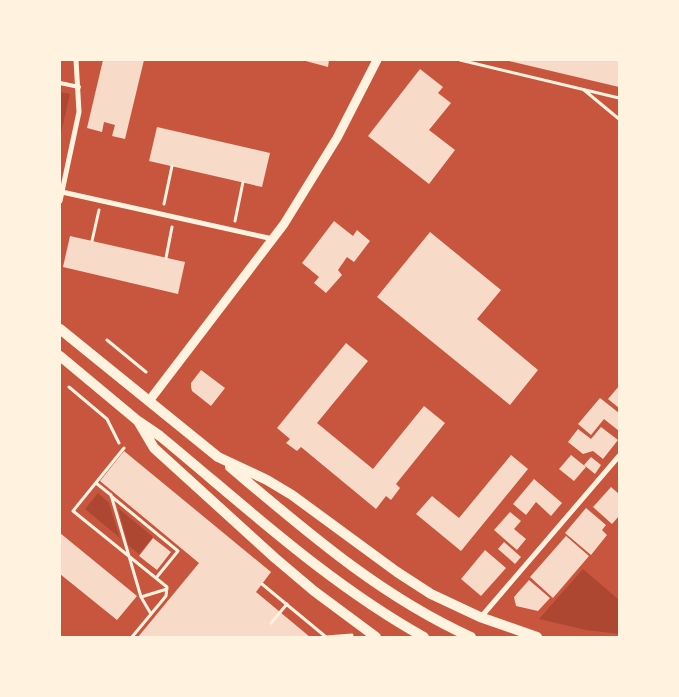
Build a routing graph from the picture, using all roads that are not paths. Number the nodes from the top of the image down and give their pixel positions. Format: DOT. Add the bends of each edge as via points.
graph roads {
  1 [pos="76,60"];
  2 [pos="377,60"];
  3 [pos="60,83"];
  4 [pos="79,87"];
  5 [pos="62,192"];
  6 [pos="60,201"];
  7 [pos="274,239"];
  8 [pos="60,329"];
  9 [pos="60,356"];
  10 [pos="149,401"];
  11 [pos="138,420"];
  12 [pos="619,456"];
  13 [pos="218,457"];
  14 [pos="480,618"];
  15 [pos="376,637"];
  16 [pos="424,637"];
  17 [pos="471,637"];
  18 [pos="537,637"];
  1 -- 4 [label="street"];
  2 -- 7 [label="street" via="323,162"];
  3 -- 4 [label="lane"];
  4 -- 5 [label="street" via="77,126"];
  5 -- 6 [label="street"];
  5 -- 7 [label="street"];
  7 -- 10 [label="street"];
  8 -- 10 [label="main road"];
  9 -- 11 [label="main road"];
  10 -- 13 [label="main road"];
  11 -- 15 [label="main road" via="154,448 307,586"];
  11 -- 16 [label="main road" via="344,586"];
  12 -- 14 [label="street"];
  13 -- 14 [label="main road" via="292,495 413,583"];
  13 -- 17 [label="main road" via="362,575 418,610"];
  14 -- 18 [label="main road"];
}
